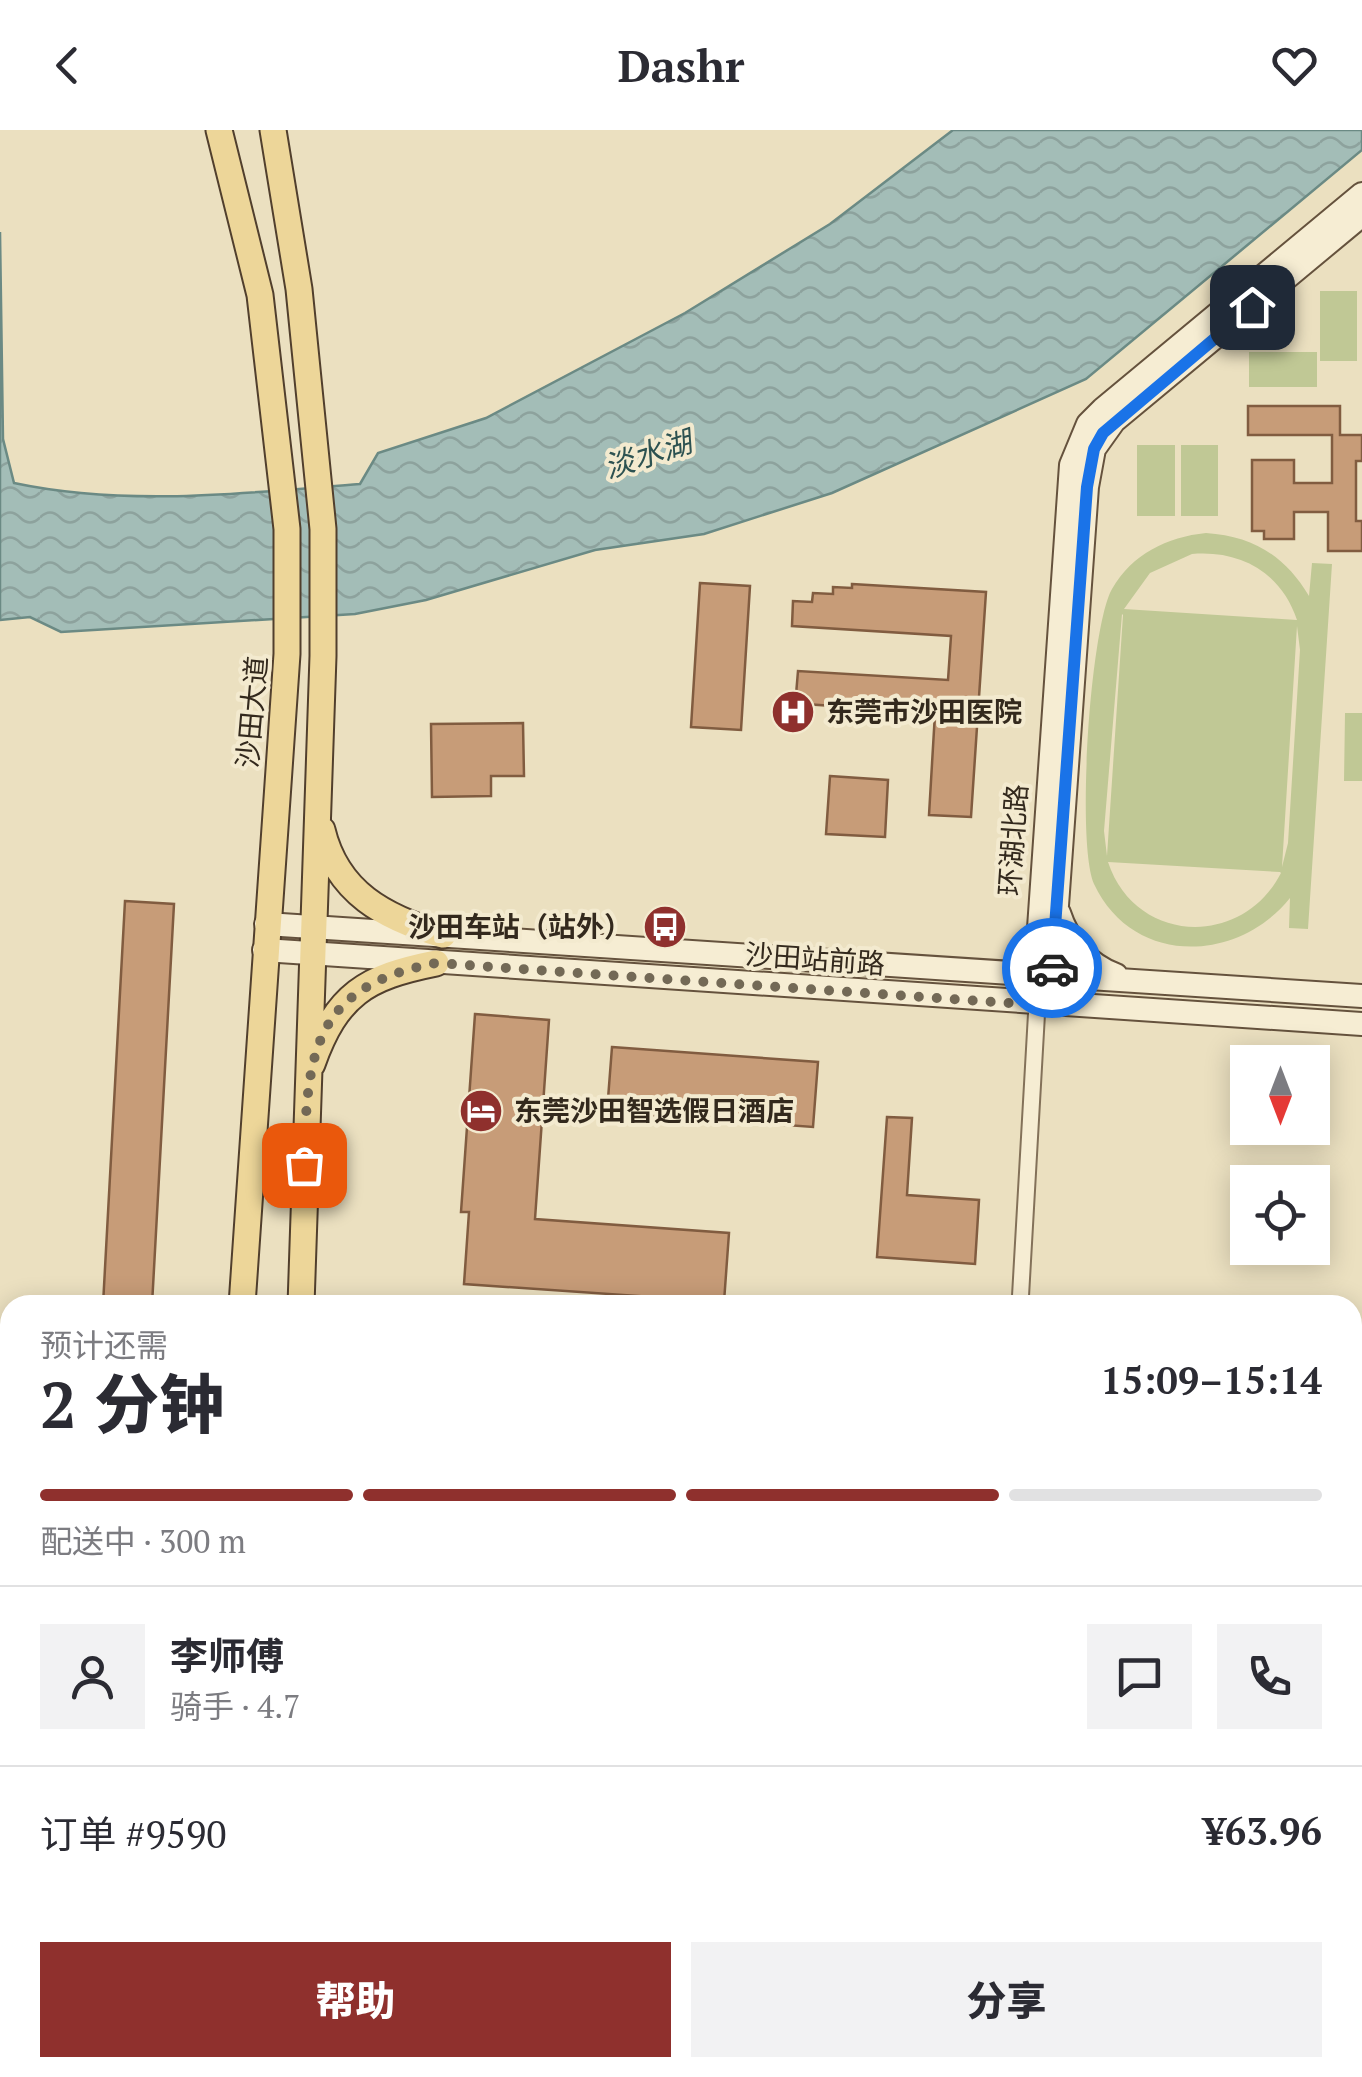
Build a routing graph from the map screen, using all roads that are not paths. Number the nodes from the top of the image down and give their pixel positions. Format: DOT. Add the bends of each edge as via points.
graph roads {
  1 [pos="218,130"];
  2 [pos="273,130"];
  3 [pos="1362,194"];
  4 [pos="1362,216"];
  5 [pos="317,809"];
  6 [pos="1057,906"];
  7 [pos="266,924"];
  8 [pos="312,927"];
  9 [pos="443,935"];
  10 [pos="264,950"];
  11 [pos="311,954"];
  12 [pos="436,963"];
  13 [pos="1042,974"];
  14 [pos="1129,980"];
  15 [pos="1362,996"];
  16 [pos="1036,1005"];
  17 [pos="1362,1024"];
  18 [pos="306,1093"];
  19 [pos="302,1272"];
  20 [pos="243,1295"];
  21 [pos="301,1295"];
  22 [pos="314,1295"];
  23 [pos="1021,1295"];
  1 -- 7 [label="main road, 沙田大道" via="260,294 287,530 287,654"];
  2 -- 5 [label="main road" via="292,231 318,460 324,656"];
  3 -- 13 [label="street, 环湖北路" via="1103,409 1078,442 1071,465"];
  4 -- 6 [label="street, 环湖北路" via="1114,421 1094,449"];
  5 -- 8 [label="main road"];
  5 -- 9 [label="main road" via="323,837 351,888 372,908"];
  6 -- 13 [label="street, 环湖北路"];
  6 -- 14 [label="street" via="1090,961"];
  7 -- 8 [label="street, 沙田站前路"];
  7 -- 10 [label="main road, 沙田大道"];
  8 -- 9 [label="street, 沙田站前路"];
  8 -- 11 [label="main road"];
  9 -- 13 [label="street, 沙田站前路"];
  10 -- 11 [label="street, 沙田站前路"];
  10 -- 20 [label="main road, 沙田大道"];
  11 -- 12 [label="street, 沙田站前路"];
  11 -- 18 [label="main road"];
  12 -- 16 [label="street, 沙田站前路"];
  12 -- 18 [label="main road" via="396,971 357,990 340,1007 318,1046"];
  13 -- 14 [label="street, 沙田站前路"];
  13 -- 16 [label="street, 环湖北路"];
  14 -- 15 [label="street, 沙田站前路"];
  16 -- 17 [label="street, 沙田站前路"];
  16 -- 23 [label="street"];
  18 -- 19 [label="main road"];
  19 -- 21 [label="main road"];
  19 -- 22 [label="street"];
}
